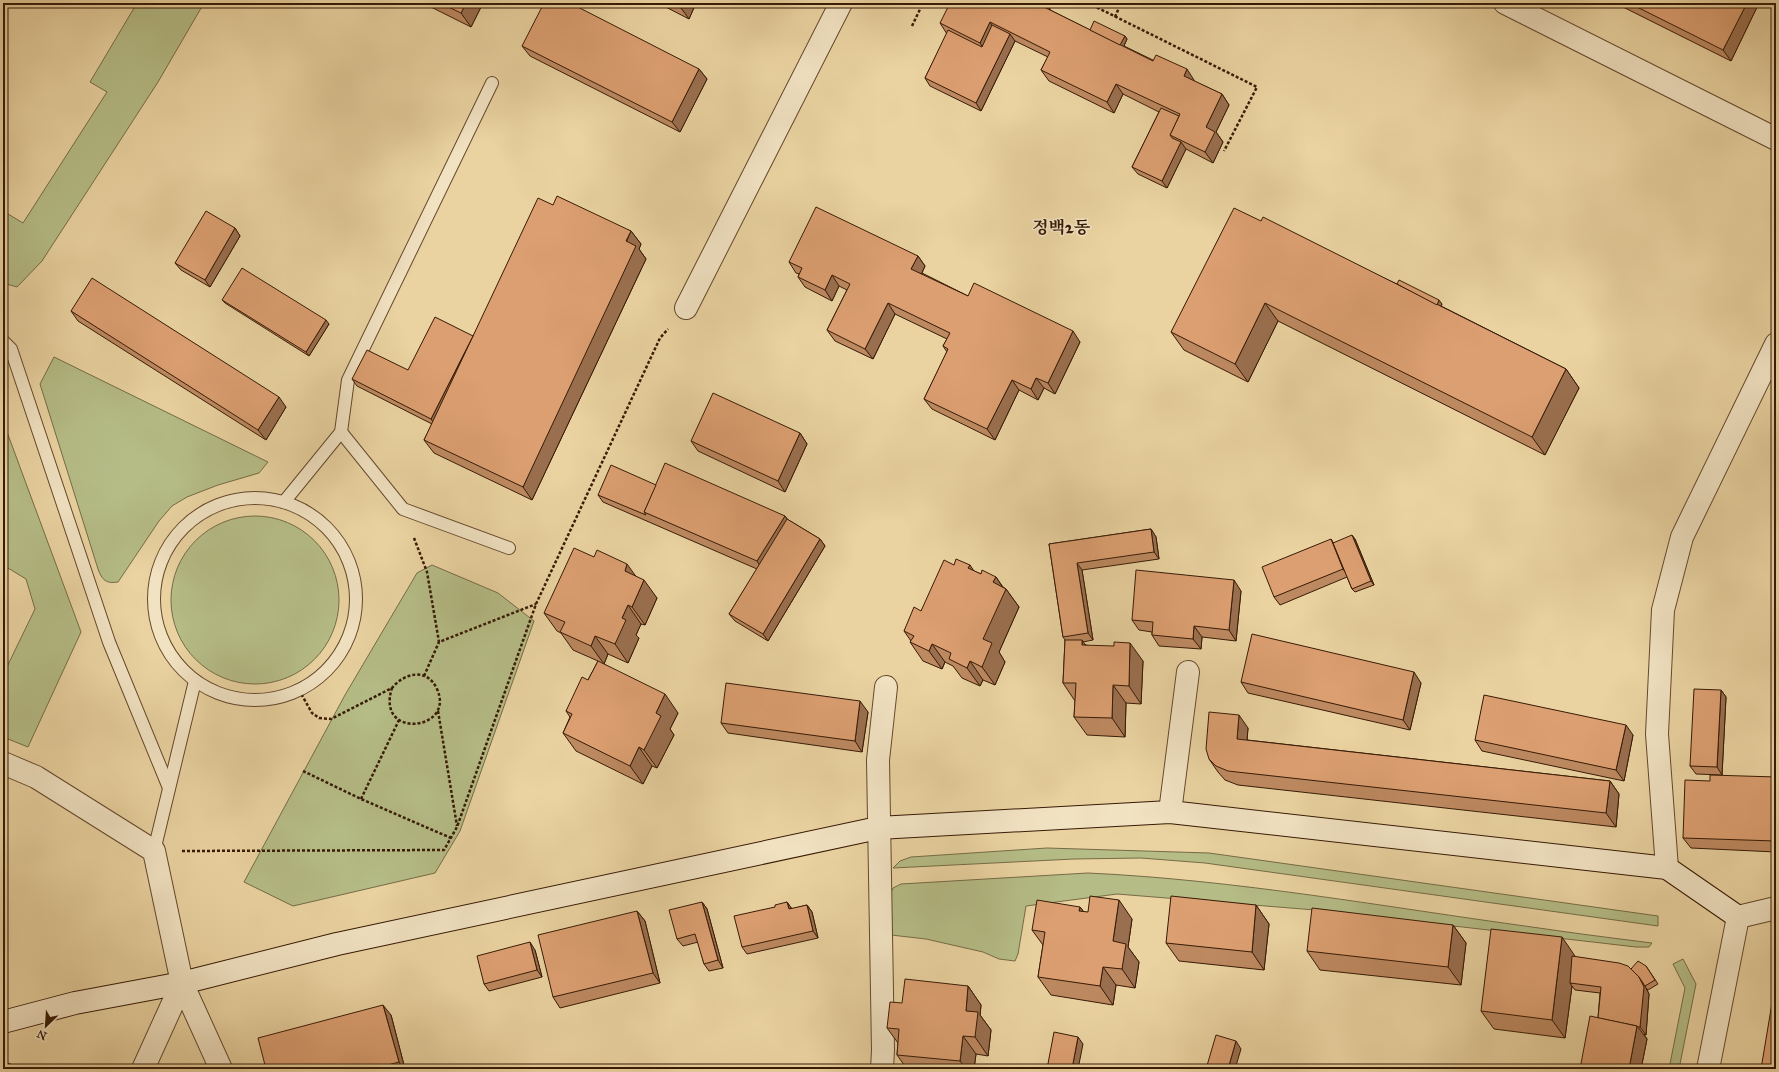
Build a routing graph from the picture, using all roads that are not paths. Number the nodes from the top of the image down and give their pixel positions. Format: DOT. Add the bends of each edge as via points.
graph roads {
  1 [pos="841,3"];
  2 [pos="1505,3"];
  3 [pos="492,83"];
  4 [pos="1776,139"];
  5 [pos="686,308"];
  6 [pos="3,341"];
  7 [pos="1776,344"];
  8 [pos="341,432"];
  9 [pos="284,502"];
  10 [pos="509,548"];
  11 [pos="1188,672"];
  12 [pos="195,681"];
  13 [pos="886,687"];
  14 [pos="3,763"];
  15 [pos="169,788"];
  16 [pos="1170,812"];
  17 [pos="878,828"];
  18 [pos="154,851"];
  19 [pos="1667,868"];
  20 [pos="1776,908"];
  21 [pos="1738,917"];
  22 [pos="182,983"];
  23 [pos="3,1022"];
  24 [pos="143,1069"];
  25 [pos="221,1069"];
  26 [pos="882,1069"];
  27 [pos="1708,1069"];
  1 -- 5 [label="street"];
  2 -- 4 [label="street"];
  3 -- 8 [label="lane" via="348,380"];
  6 -- 15 [label="lane" via="11,349 109,642"];
  7 -- 19 [label="street" via="1682,537 1663,610 1657,734"];
  8 -- 9 [label="lane"];
  8 -- 10 [label="lane" via="403,509"];
  9 -- 12 [label="lane" via="256,498 221,504 202,513 180,531 164,554 155,581 154,609 161,637 175,662"];
  9 -- 12 [label="lane" via="311,515 333,535 348,560 356,589 355,619 345,646 327,670 304,688 277,698 249,700 221,694"];
  11 -- 16 [label="street"];
  12 -- 15 [label="lane"];
  13 -- 17 [label="street" via="878,760"];
  14 -- 18 [label="street" via="36,777"];
  15 -- 18 [label="lane"];
  16 -- 17 [label="street"];
  16 -- 19 [label="street"];
  17 -- 22 [label="street" via="337,944"];
  17 -- 26 [label="street"];
  18 -- 22 [label="street"];
  19 -- 21 [label="street"];
  20 -- 21 [label="street"];
  21 -- 27 [label="street"];
  22 -- 23 [label="street" via="75,1003"];
  22 -- 24 [label="street"];
  22 -- 25 [label="street"];
}
